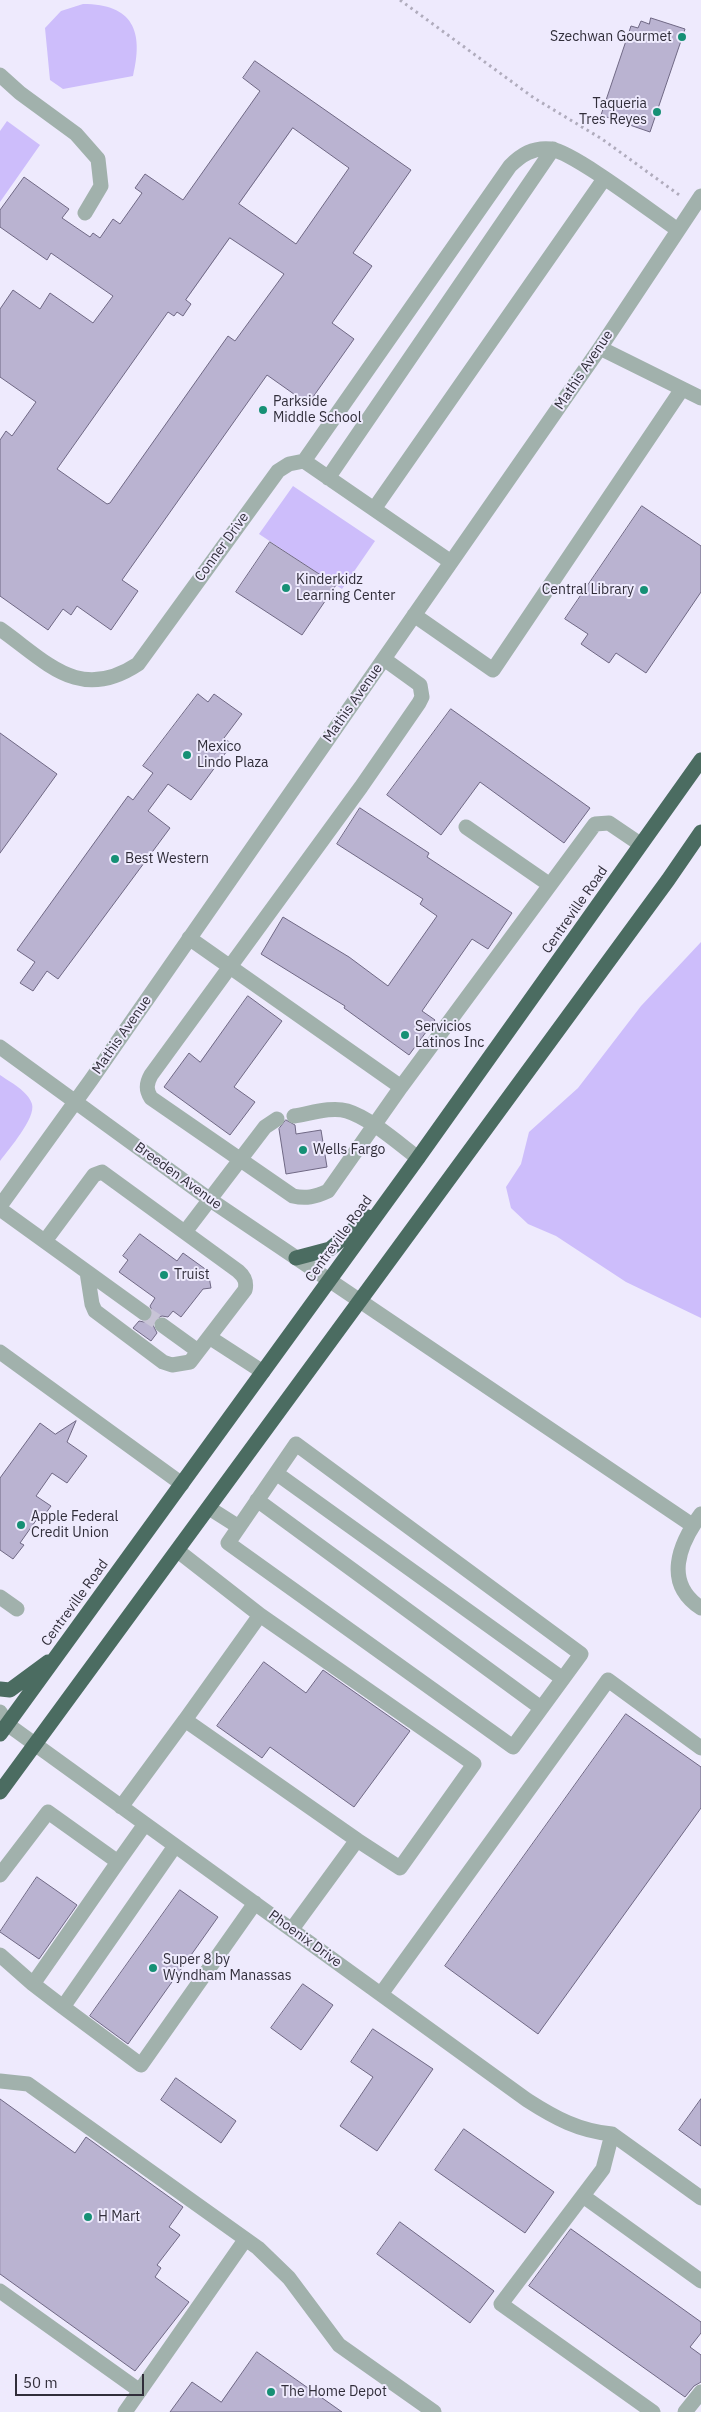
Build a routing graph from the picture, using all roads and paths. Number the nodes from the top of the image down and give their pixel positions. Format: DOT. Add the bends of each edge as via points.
graph roads {
  1 [pos="400,0"];
  2 [pos="0,75"];
  3 [pos="553,150"];
  4 [pos="604,179"];
  5 [pos="698,200"];
  6 [pos="85,213"];
  7 [pos="678,230"];
  8 [pos="600,348"];
  9 [pos="682,389"];
  10 [pos="701,398"];
  11 [pos="304,461"];
  12 [pos="328,478"];
  13 [pos="374,508"];
  14 [pos="451,562"];
  15 [pos="414,615"];
  16 [pos="0,628"];
  17 [pos="384,659"];
  18 [pos="701,760"];
  19 [pos="466,827"];
  20 [pos="701,832"];
  21 [pos="640,844"];
  22 [pos="550,885"];
  23 [pos="190,938"];
  24 [pos="231,966"];
  25 [pos="0,1046"];
  26 [pos="401,1087"];
  27 [pos="76,1102"];
  28 [pos="294,1116"];
  29 [pos="277,1119"];
  30 [pos="374,1126"];
  31 [pos="418,1158"];
  32 [pos="239,1159"];
  33 [pos="209,1199"];
  34 [pos="388,1200"];
  35 [pos="0,1208"];
  36 [pos="185,1232"];
  37 [pos="45,1242"];
  38 [pos="296,1258"];
  39 [pos="87,1272"];
  40 [pos="329,1281"];
  41 [pos="360,1301"];
  42 [pos="144,1313"];
  43 [pos="162,1325"];
  44 [pos="209,1337"];
  45 [pos="0,1352"];
  46 [pos="194,1357"];
  47 [pos="263,1372"];
  48 [pos="276,1473"];
  49 [pos="182,1484"];
  50 [pos="257,1500"];
  51 [pos="209,1508"];
  52 [pos="697,1520"];
  53 [pos="239,1528"];
  54 [pos="178,1551"];
  55 [pos="0,1597"];
  56 [pos="17,1608"];
  57 [pos="701,1608"];
  58 [pos="260,1614"];
  59 [pos="58,1656"];
  60 [pos="563,1678"];
  61 [pos="0,1689"];
  62 [pos="541,1708"];
  63 [pos="185,1720"];
  64 [pos="2,1723"];
  65 [pos="35,1744"];
  66 [pos="701,1748"];
  67 [pos="0,1792"];
  68 [pos="121,1807"];
  69 [pos="145,1824"];
  70 [pos="357,1840"];
  71 [pos="176,1846"];
  72 [pos="118,1862"];
  73 [pos="0,1875"];
  74 [pos="255,1903"];
  75 [pos="292,1930"];
  76 [pos="0,1956"];
  77 [pos="33,1984"];
  78 [pos="381,1994"];
  79 [pos="62,2007"];
  80 [pos="0,2081"];
  81 [pos="612,2134"];
  82 [pos="583,2196"];
  83 [pos="701,2198"];
  84 [pos="244,2240"];
  85 [pos="701,2281"];
  86 [pos="0,2291"];
  87 [pos="140,2391"];
  88 [pos="701,2392"];
  89 [pos="124,2412"];
  90 [pos="434,2412"];
  91 [pos="653,2412"];
  92 [pos="685,2412"];
  1 -- 5 [label="path" via="534,98"];
  2 -- 6 [label="street" via="76,134 98,159 101,186"];
  3 -- 4 [label="street"];
  3 -- 11 [label="street" via="532,151 520,156 510,166"];
  3 -- 12 [label="street"];
  4 -- 7 [label="street"];
  4 -- 13 [label="street"];
  5 -- 7 [label="street, Mathis Avenue"];
  7 -- 8 [label="street, Mathis Avenue"];
  8 -- 9 [label="street"];
  8 -- 14 [label="street, Mathis Avenue"];
  9 -- 10 [label="street"];
  9 -- 15 [label="street" via="493,670"];
  11 -- 12 [label="street"];
  11 -- 16 [label="street, Conner Drive" via="289,464 271,479 138,664 128,670 93,680 68,677"];
  12 -- 13 [label="street"];
  13 -- 14 [label="street"];
  14 -- 15 [label="street, Mathis Avenue"];
  15 -- 17 [label="street, Mathis Avenue"];
  17 -- 23 [label="street, Mathis Avenue"];
  17 -- 24 [label="street" via="420,685 422,697 362,787"];
  18 -- 21 [label="highway, Centreville Road"];
  19 -- 22 [label="street"];
  20 -- 41 [label="highway"];
  21 -- 22 [label="street" via="609,823 595,824"];
  21 -- 31 [label="highway, Centreville Road"];
  22 -- 26 [label="street"];
  23 -- 24 [label="street"];
  23 -- 27 [label="street, Mathis Avenue"];
  24 -- 26 [label="street"];
  24 -- 32 [label="street" via="151,1075 147,1091 151,1098"];
  25 -- 27 [label="street, Breeden Avenue"];
  26 -- 30 [label="street"];
  27 -- 33 [label="street, Breeden Avenue"];
  27 -- 35 [label="street, Mathis Avenue"];
  28 -- 30 [label="street" via="347,1111"];
  29 -- 32 [label="street" via="265,1126"];
  30 -- 31 [label="street"];
  30 -- 32 [label="street" via="328,1191 317,1196 293,1196"];
  31 -- 34 [label="highway, Centreville Road"];
  32 -- 33 [label="street"];
  33 -- 36 [label="street"];
  33 -- 38 [label="street, Breeden Avenue"];
  34 -- 38 [label="highway" via="330,1250"];
  34 -- 40 [label="highway, Centreville Road"];
  35 -- 37 [label="street"];
  36 -- 37 [label="street" via="102,1172 94,1175"];
  36 -- 44 [label="street" via="238,1271 245,1280 244,1290"];
  37 -- 39 [label="street"];
  38 -- 40 [label="street, Breeden Avenue"];
  39 -- 42 [label="street"];
  39 -- 46 [label="street" via="92,1304 102,1318 163,1362 172,1365"];
  40 -- 41 [label="street, Breeden Avenue"];
  40 -- 47 [label="highway, Centreville Road"];
  41 -- 51 [label="highway"];
  41 -- 52 [label="street, Breeden Avenue"];
  43 -- 46 [label="street"];
  44 -- 46 [label="street"];
  44 -- 47 [label="street"];
  45 -- 49 [label="street"];
  47 -- 49 [label="highway, Centreville Road"];
  48 -- 50 [label="street"];
  48 -- 60 [label="street"];
  48 -- 60 [label="street" via="296,1444 581,1654"];
  49 -- 59 [label="highway, Centreville Road"];
  50 -- 53 [label="street"];
  50 -- 62 [label="street"];
  51 -- 53 [label="street"];
  51 -- 54 [label="highway"];
  52 -- 57 [label="street" via="679,1554 678,1574 687,1596"];
  53 -- 62 [label="street" via="228,1543 513,1747"];
  54 -- 58 [label="street"];
  54 -- 65 [label="highway"];
  55 -- 56 [label="street"];
  58 -- 63 [label="street"];
  58 -- 70 [label="street" via="474,1764 400,1868"];
  59 -- 61 [label="highway" via="10,1690"];
  59 -- 64 [label="highway, Centreville Road"];
  60 -- 62 [label="street"];
  63 -- 68 [label="street"];
  63 -- 70 [label="street"];
  64 -- 65 [label="street, Phoenix Drive"];
  65 -- 67 [label="highway"];
  65 -- 68 [label="street, Phoenix Drive"];
  66 -- 78 [label="street" via="608,1680"];
  68 -- 69 [label="street, Phoenix Drive"];
  69 -- 71 [label="street, Phoenix Drive"];
  69 -- 72 [label="street"];
  70 -- 75 [label="street"];
  71 -- 74 [label="street, Phoenix Drive"];
  71 -- 79 [label="street"];
  72 -- 73 [label="street" via="48,1812"];
  72 -- 77 [label="street"];
  74 -- 75 [label="street, Phoenix Drive"];
  74 -- 79 [label="street" via="141,2065"];
  75 -- 78 [label="street, Phoenix Drive"];
  76 -- 77 [label="street"];
  77 -- 79 [label="street"];
  78 -- 81 [label="street, Phoenix Drive" via="527,2100 564,2123"];
  80 -- 84 [label="street" via="28,2084"];
  81 -- 82 [label="street" via="603,2169"];
  81 -- 83 [label="street"];
  82 -- 85 [label="street"];
  82 -- 91 [label="street" via="501,2304"];
  84 -- 87 [label="street"];
  84 -- 90 [label="street" via="258,2248 289,2278 339,2345"];
  86 -- 87 [label="street"];
  87 -- 89 [label="street"];
  88 -- 92 [label="street"];
}
